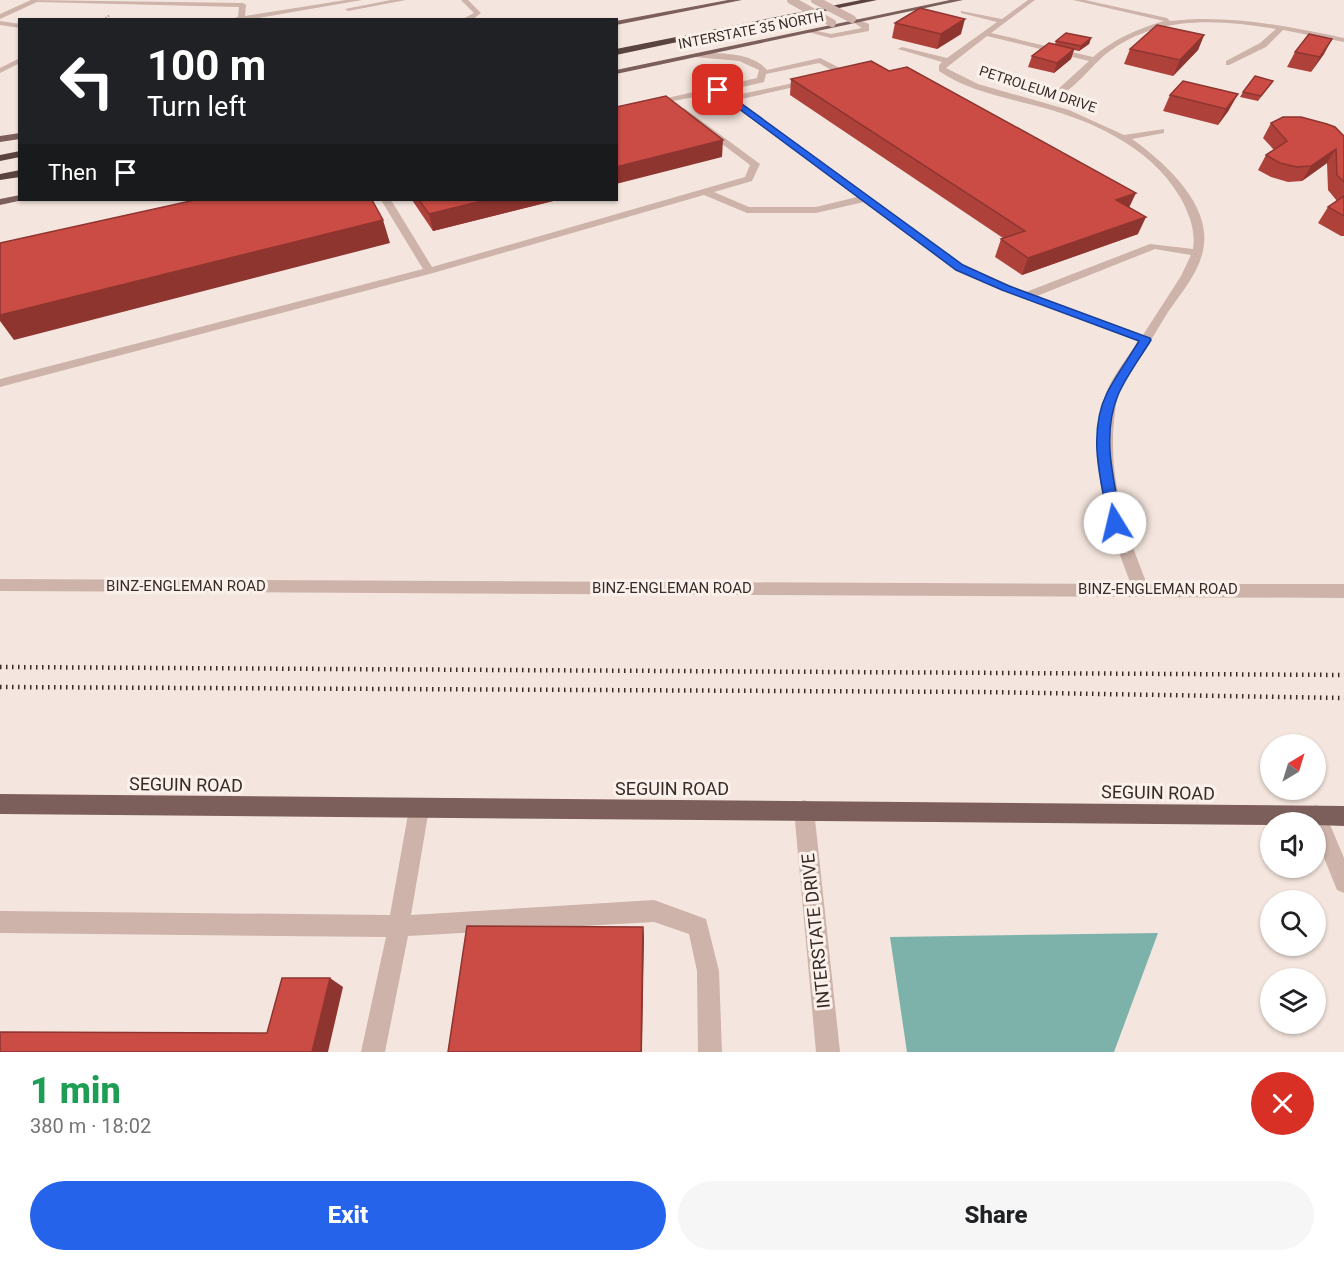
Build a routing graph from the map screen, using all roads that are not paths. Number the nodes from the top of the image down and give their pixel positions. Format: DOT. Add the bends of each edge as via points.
graph roads {
  1 [pos="35,0"];
  2 [pos="57,0"];
  3 [pos="359,0"];
  4 [pos="403,0"];
  5 [pos="464,0"];
  6 [pos="739,0"];
  7 [pos="815,0"];
  8 [pos="821,0"];
  9 [pos="873,0"];
  10 [pos="960,0"];
  11 [pos="1032,0"];
  12 [pos="1076,0"];
  13 [pos="71,1"];
  14 [pos="168,2"];
  15 [pos="789,3"];
  16 [pos="963,12"];
  17 [pos="0,17"];
  18 [pos="241,18"];
  19 [pos="247,18"];
  20 [pos="297,18"];
  21 [pos="470,18"];
  22 [pos="855,21"];
  23 [pos="1003,21"];
  24 [pos="1172,21"];
  25 [pos="0,23"];
  26 [pos="618,23"];
  27 [pos="835,25"];
  28 [pos="18,26"];
  29 [pos="1281,28"];
  30 [pos="812,32"];
  31 [pos="849,32"];
  32 [pos="986,34"];
  33 [pos="1344,40"];
  34 [pos="902,49"];
  35 [pos="618,52"];
  36 [pos="698,55"];
  37 [pos="1095,60"];
  38 [pos="18,61"];
  39 [pos="948,61"];
  40 [pos="1229,63"];
  41 [pos="0,71"];
  42 [pos="618,72"];
  43 [pos="762,73"];
  44 [pos="718,90"];
  45 [pos="1058,94"];
  46 [pos="732,99"];
  47 [pos="1161,131"];
  48 [pos="18,136"];
  49 [pos="1123,138"];
  50 [pos="0,139"];
  51 [pos="18,156"];
  52 [pos="0,160"];
  53 [pos="18,173"];
  54 [pos="0,177"];
  55 [pos="706,192"];
  56 [pos="18,198"];
  57 [pos="866,198"];
  58 [pos="387,201"];
  59 [pos="0,202"];
  60 [pos="1197,253"];
  61 [pos="429,271"];
  62 [pos="1026,296"];
  63 [pos="1146,340"];
  64 [pos="0,383"];
  65 [pos="0,585"];
  66 [pos="1141,589"];
  67 [pos="1344,591"];
  68 [pos="2,808"];
  69 [pos="419,809"];
  70 [pos="804,810"];
  71 [pos="1260,814"];
  72 [pos="1326,815"];
  73 [pos="1344,816"];
  74 [pos="1326,839"];
  75 [pos="1344,883"];
  76 [pos="0,922"];
  77 [pos="399,926"];
  78 [pos="373,1052"];
  79 [pos="710,1052"];
  80 [pos="828,1052"];
  1 -- 2 [label="street"];
  1 -- 17 [label="street"];
  2 -- 13 [label="street"];
  3 -- 19 [label="street"];
  4 -- 20 [label="street"];
  5 -- 21 [label="street" via="478,13"];
  6 -- 26 [label="main road"];
  7 -- 22 [label="street, bridge"];
  8 -- 15 [label="highway"];
  9 -- 35 [label="highway"];
  10 -- 22 [label="main road, INTERSTATE 35 NORTH"];
  11 -- 23 [label="street, PETROLEUM DRIVE"];
  12 -- 24 [label="street"];
  13 -- 14 [label="street"];
  14 -- 18 [label="street" via="243,5"];
  15 -- 27 [label="street, bridge"];
  16 -- 23 [label="street"];
  22 -- 27 [label="main road, INTERSTATE 35 NORTH"];
  22 -- 31 [label="street" via="866,28"];
  23 -- 32 [label="street, PETROLEUM DRIVE"];
  24 -- 29 [label="street" via="1225,20"];
  24 -- 37 [label="street" via="1128,36"];
  25 -- 28 [label="street"];
  27 -- 30 [label="main road, INTERSTATE 35 NORTH"];
  27 -- 31 [label="street"];
  29 -- 33 [label="street"];
  29 -- 40 [label="street" via="1263,45"];
  30 -- 31 [label="street" via="831,36"];
  30 -- 36 [label="main road, INTERSTATE 35 NORTH"];
  32 -- 37 [label="street"];
  32 -- 39 [label="street, PETROLEUM DRIVE"];
  34 -- 39 [label="street"];
  36 -- 42 [label="main road, INTERSTATE 35 NORTH"];
  36 -- 43 [label="street" via="738,57 763,69"];
  37 -- 45 [label="street"];
  38 -- 41 [label="street"];
  39 -- 49 [label="street, PETROLEUM DRIVE" via="942,69 958,78 1079,117"];
  43 -- 44 [label="street" via="761,80"];
  43 -- 46 [label="street" via="820,60 843,72"];
  44 -- 46 [label="street"];
  44 -- 55 [label="street" via="664,101 755,164 749,179"];
  46 -- 57 [label="street"];
  47 -- 49 [label="street"];
  48 -- 50 [label="main road"];
  49 -- 60 [label="street, PETROLEUM DRIVE" via="1163,168 1183,192 1201,237"];
  51 -- 52 [label="highway"];
  53 -- 54 [label="highway"];
  55 -- 57 [label="street" via="747,210 816,210"];
  55 -- 61 [label="street"];
  56 -- 59 [label="main road"];
  57 -- 62 [label="street" via="959,267"];
  58 -- 61 [label="street"];
  60 -- 62 [label="street" via="1154,246"];
  60 -- 63 [label="street, PETROLEUM DRIVE"];
  61 -- 64 [label="street"];
  62 -- 63 [label="street"];
  63 -- 66 [label="street, PETROLEUM DRIVE" via="1112,394 1103,438 1115,523"];
  65 -- 66 [label="street, BINZ-ENGLEMAN ROAD"];
  66 -- 67 [label="street, BINZ-ENGLEMAN ROAD"];
  68 -- 69 [label="main road, SEGUIN ROAD"];
  69 -- 70 [label="main road, SEGUIN ROAD"];
  69 -- 77 [label="street"];
  70 -- 71 [label="main road, SEGUIN ROAD"];
  70 -- 80 [label="street, INTERSTATE DRIVE"];
  72 -- 73 [label="main road, SEGUIN ROAD"];
  74 -- 75 [label="street"];
  76 -- 77 [label="street"];
  77 -- 78 [label="street"];
  77 -- 79 [label="street" via="654,911 698,927 708,971"];
}
